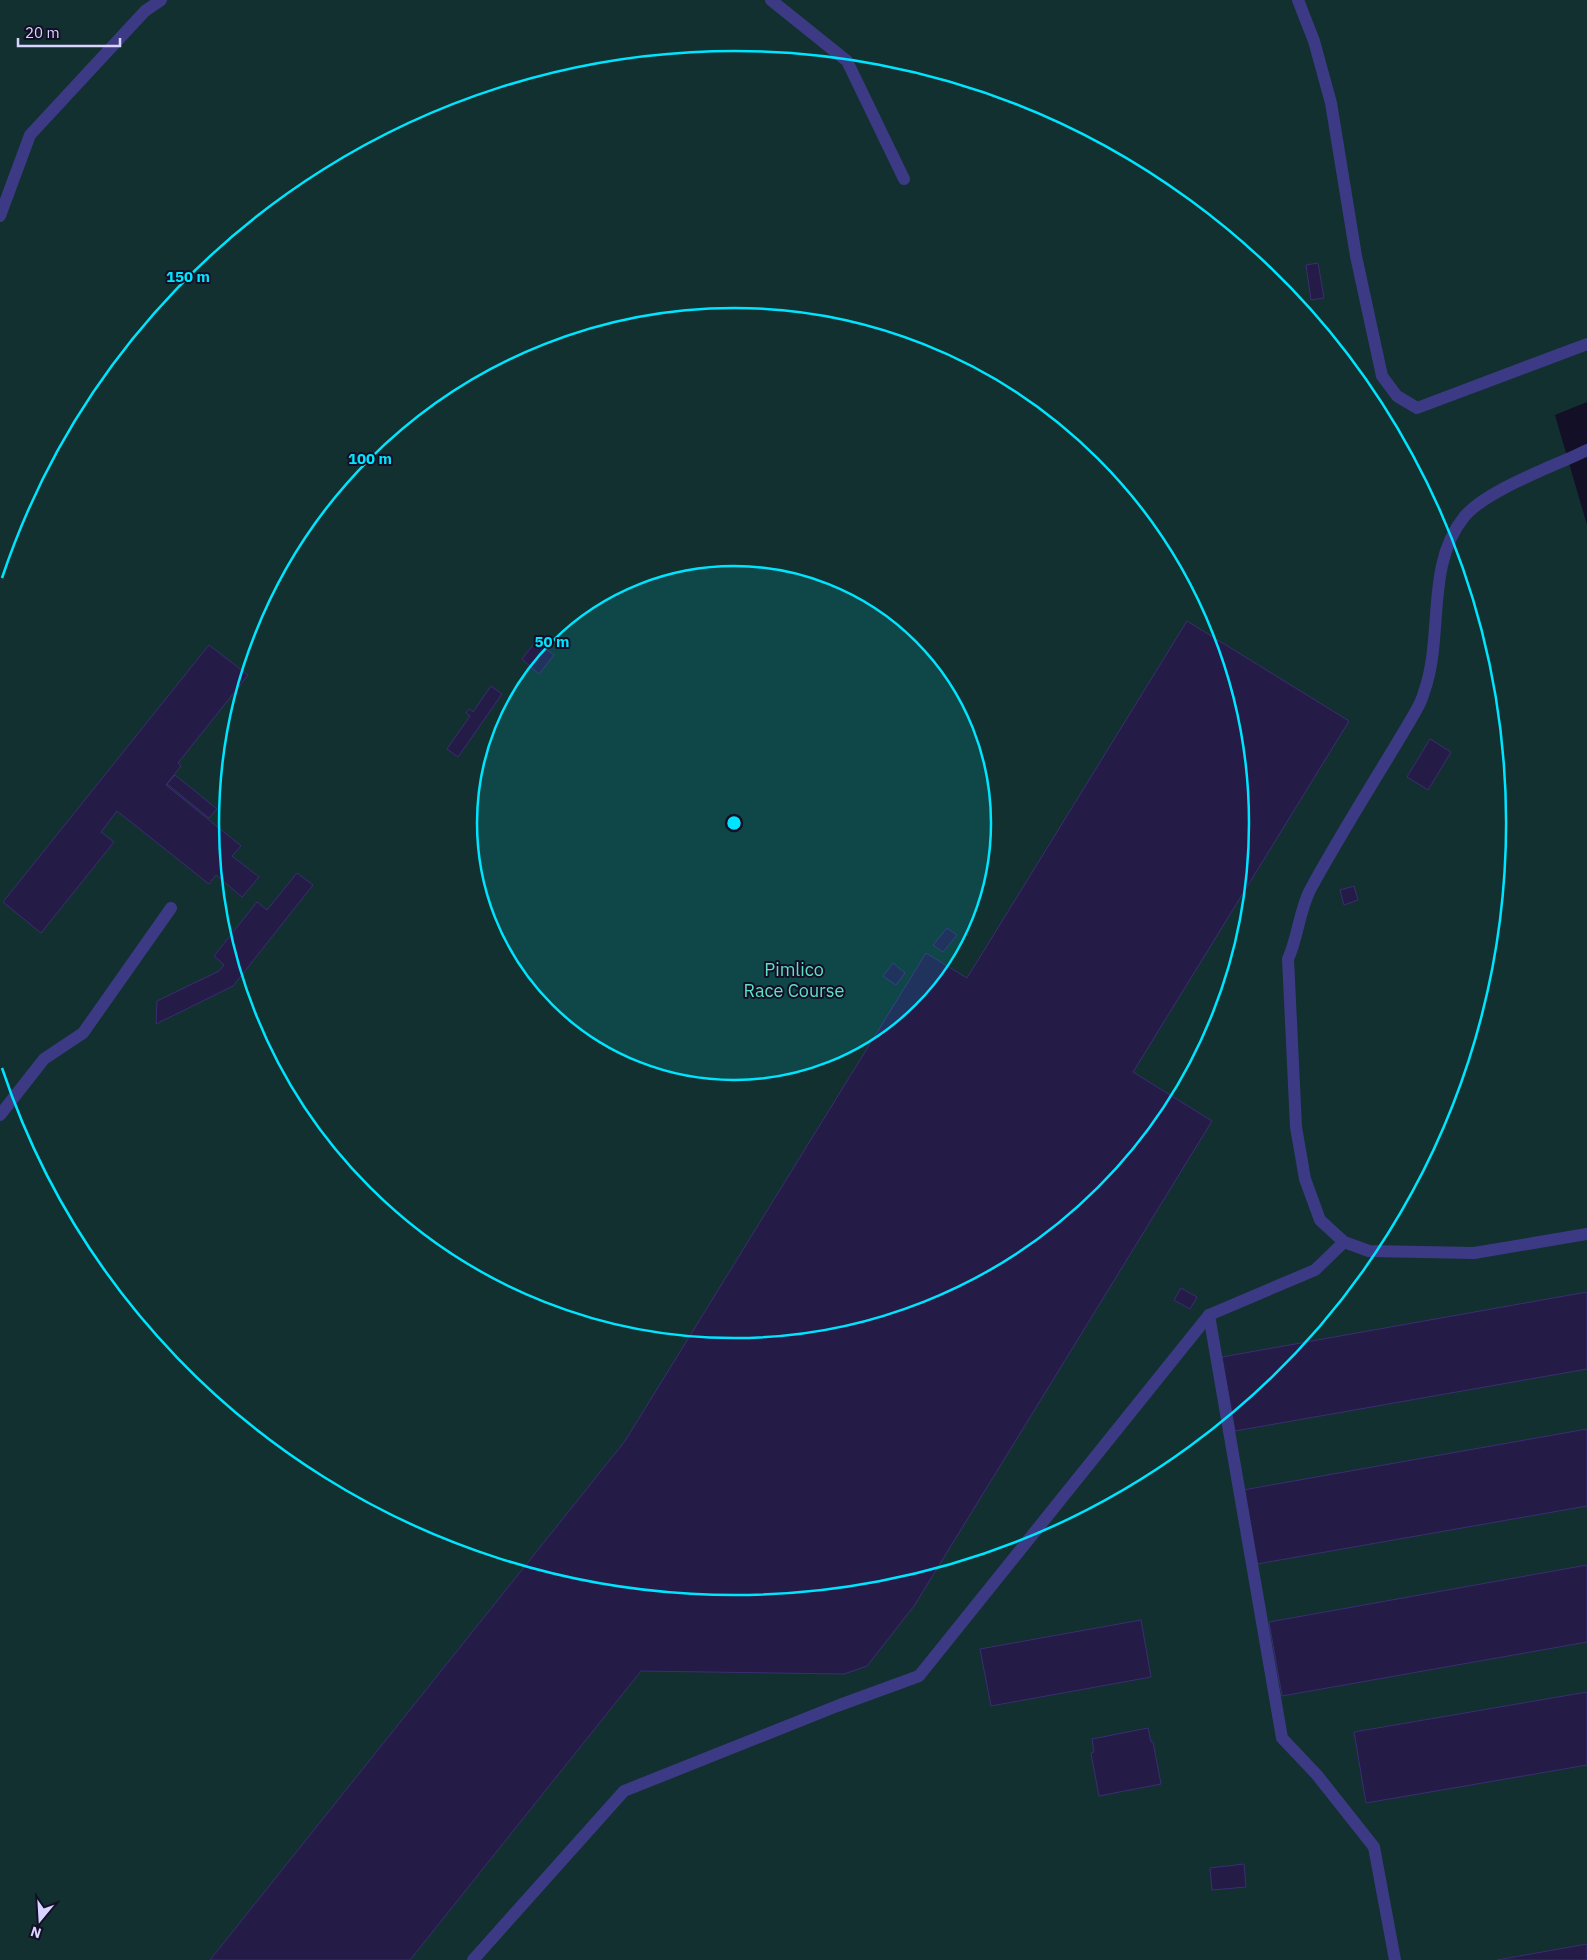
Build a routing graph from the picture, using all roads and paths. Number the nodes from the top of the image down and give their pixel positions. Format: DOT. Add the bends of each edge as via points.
graph roads {
  1 [pos="161,0"];
  2 [pos="770,0"];
  3 [pos="1298,0"];
  4 [pos="904,179"];
  5 [pos="0,216"];
  6 [pos="1587,344"];
  7 [pos="1587,450"];
  8 [pos="171,908"];
  9 [pos="0,1116"];
  10 [pos="1587,1234"];
  11 [pos="1344,1242"];
  12 [pos="1209,1315"];
  13 [pos="474,1960"];
  14 [pos="1395,1960"];
  1 -- 5 [label="lane" via="145,11 30,135"];
  2 -- 4 [label="lane" via="847,61"];
  3 -- 6 [label="lane" via="1314,41 1331,103 1356,256 1382,376 1397,396 1417,408"];
  7 -- 11 [label="lane" via="1491,496 1464,516 1449,542 1439,580 1425,692 1309,892 1297,925 1288,959 1296,1127 1305,1179 1320,1220"];
  8 -- 9 [label="lane" via="83,1033 44,1059"];
  10 -- 11 [label="lane" via="1474,1253 1369,1251"];
  11 -- 12 [label="lane" via="1315,1270"];
  12 -- 13 [label="lane" via="919,1676 624,1791"];
  12 -- 14 [label="lane" via="1282,1738 1317,1775 1374,1846"];
}
